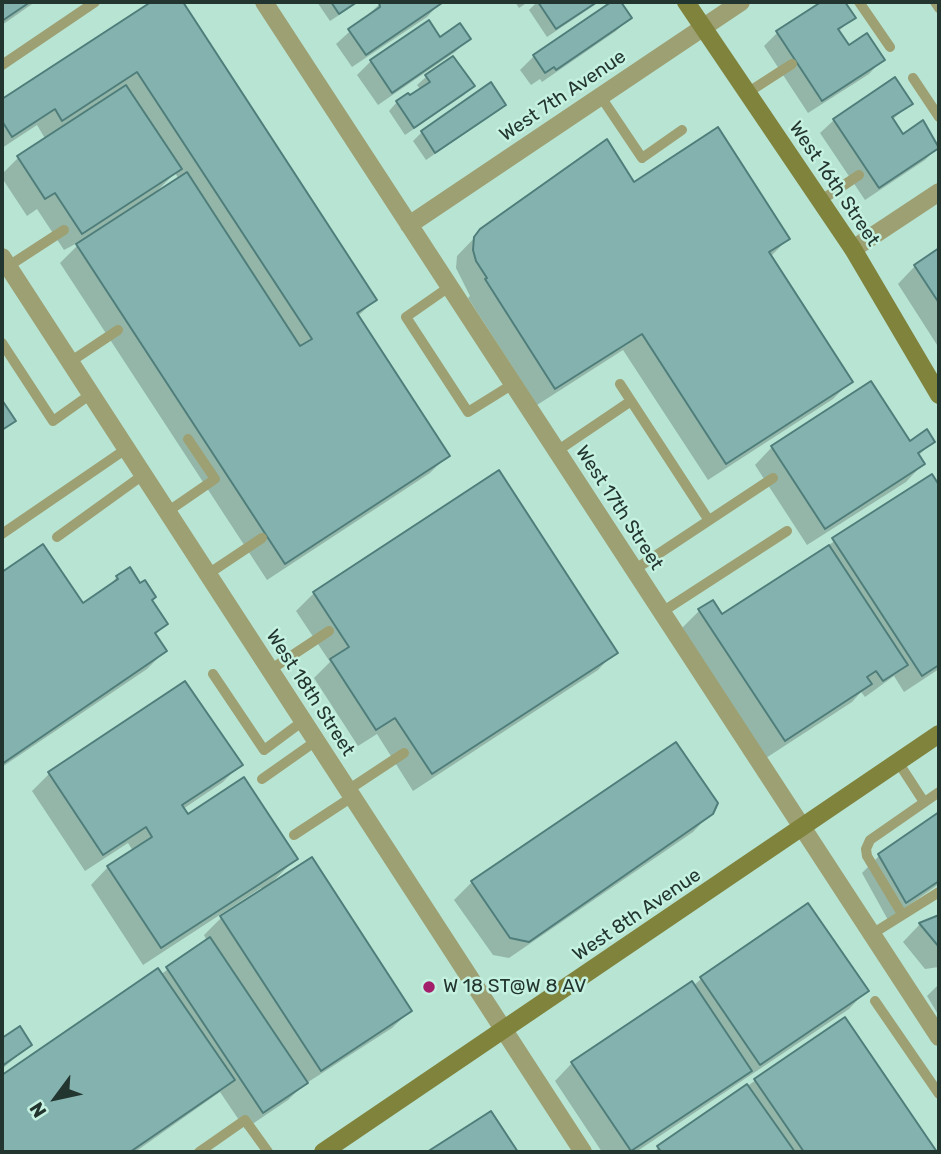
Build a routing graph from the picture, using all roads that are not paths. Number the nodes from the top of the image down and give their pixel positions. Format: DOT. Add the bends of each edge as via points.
graph roads {
  1 [pos="95,2"];
  2 [pos="264,2"];
  3 [pos="686,2"];
  4 [pos="741,2"];
  5 [pos="859,2"];
  6 [pos="935,2"];
  7 [pos="939,8"];
  8 [pos="703,28"];
  9 [pos="891,47"];
  10 [pos="792,64"];
  11 [pos="2,65"];
  12 [pos="913,78"];
  13 [pos="747,93"];
  14 [pos="601,97"];
  15 [pos="939,117"];
  16 [pos="682,130"];
  17 [pos="859,175"];
  18 [pos="939,192"];
  19 [pos="820,201"];
  20 [pos="409,225"];
  21 [pos="64,230"];
  22 [pos="853,249"];
  23 [pos="4,265"];
  24 [pos="449,287"];
  25 [pos="118,330"];
  26 [pos="2,343"];
  27 [pos="70,362"];
  28 [pos="513,384"];
  29 [pos="620,384"];
  30 [pos="91,394"];
  31 [pos="939,395"];
  32 [pos="631,401"];
  33 [pos="188,439"];
  34 [pos="126,449"];
  35 [pos="557,451"];
  36 [pos="143,475"];
  37 [pos="773,478"];
  38 [pos="167,512"];
  39 [pos="708,519"];
  40 [pos="787,531"];
  41 [pos="2,534"];
  42 [pos="57,537"];
  43 [pos="262,538"];
  44 [pos="634,570"];
  45 [pos="208,574"];
  46 [pos="662,612"];
  47 [pos="329,631"];
  48 [pos="270,670"];
  49 [pos="213,674"];
  50 [pos="303,721"];
  51 [pos="939,734"];
  52 [pos="316,741"];
  53 [pos="404,753"];
  54 [pos="898,762"];
  55 [pos="262,779"];
  56 [pos="939,792"];
  57 [pos="350,793"];
  58 [pos="925,802"];
  59 [pos="803,828"];
  60 [pos="294,835"];
  61 [pos="937,895"];
  62 [pos="902,914"];
  63 [pos="872,934"];
  64 [pos="875,1001"];
  65 [pos="504,1030"];
  66 [pos="939,1037"];
  67 [pos="939,1094"];
  68 [pos="199,1152"];
  69 [pos="268,1152"];
  70 [pos="323,1152"];
  71 [pos="583,1152"];
  1 -- 11 [label="lane"];
  2 -- 20 [label="street, West 17th Street"];
  3 -- 8 [label="street, West 16th Street"];
  4 -- 8 [label="street, West 7th Avenue"];
  5 -- 9 [label="lane"];
  6 -- 7 [label="lane"];
  8 -- 13 [label="street, West 16th Street"];
  8 -- 14 [label="street, West 7th Avenue"];
  10 -- 13 [label="lane"];
  12 -- 15 [label="lane"];
  13 -- 19 [label="street, West 16th Street"];
  14 -- 16 [label="lane" via="642,158"];
  14 -- 20 [label="street, West 7th Avenue"];
  17 -- 19 [label="lane"];
  18 -- 22 [label="street"];
  19 -- 22 [label="street, West 16th Street"];
  20 -- 24 [label="street, West 17th Street"];
  21 -- 23 [label="lane"];
  22 -- 31 [label="street, West 16th Street"];
  23 -- 27 [label="street, West 18th Street"];
  24 -- 28 [label="street, West 17th Street"];
  24 -- 28 [label="lane" via="406,317 468,412"];
  25 -- 27 [label="lane"];
  26 -- 30 [label="lane" via="53,421"];
  27 -- 30 [label="street, West 18th Street"];
  28 -- 35 [label="street, West 17th Street"];
  29 -- 32 [label="lane"];
  30 -- 34 [label="street, West 18th Street"];
  32 -- 35 [label="lane"];
  32 -- 39 [label="lane"];
  33 -- 38 [label="lane" via="215,478"];
  34 -- 36 [label="street, West 18th Street"];
  34 -- 41 [label="lane"];
  35 -- 44 [label="street, West 17th Street"];
  36 -- 38 [label="street, West 18th Street"];
  36 -- 42 [label="lane"];
  37 -- 39 [label="lane"];
  38 -- 45 [label="street, West 18th Street"];
  39 -- 44 [label="lane"];
  40 -- 46 [label="lane"];
  43 -- 45 [label="lane"];
  44 -- 46 [label="street, West 17th Street"];
  45 -- 48 [label="street, West 18th Street"];
  46 -- 59 [label="street, West 17th Street"];
  47 -- 48 [label="lane"];
  48 -- 50 [label="street, West 18th Street"];
  49 -- 50 [label="lane" via="264,750"];
  50 -- 52 [label="street, West 18th Street"];
  51 -- 54 [label="street, West 8th Avenue"];
  52 -- 55 [label="lane"];
  52 -- 57 [label="street, West 18th Street"];
  53 -- 57 [label="lane"];
  54 -- 58 [label="lane"];
  54 -- 59 [label="street, West 8th Avenue"];
  56 -- 58 [label="lane"];
  57 -- 60 [label="lane"];
  57 -- 65 [label="street, West 18th Street"];
  58 -- 62 [label="lane" via="870,840 866,849"];
  59 -- 63 [label="street, West 17th Street"];
  59 -- 65 [label="street, West 8th Avenue"];
  61 -- 62 [label="lane"];
  62 -- 63 [label="lane"];
  63 -- 66 [label="street, West 17th Street"];
  64 -- 67 [label="lane"];
  65 -- 70 [label="street, West 8th Avenue"];
  65 -- 71 [label="street, West 18th Street"];
  68 -- 69 [label="lane" via="245,1120"];
}
